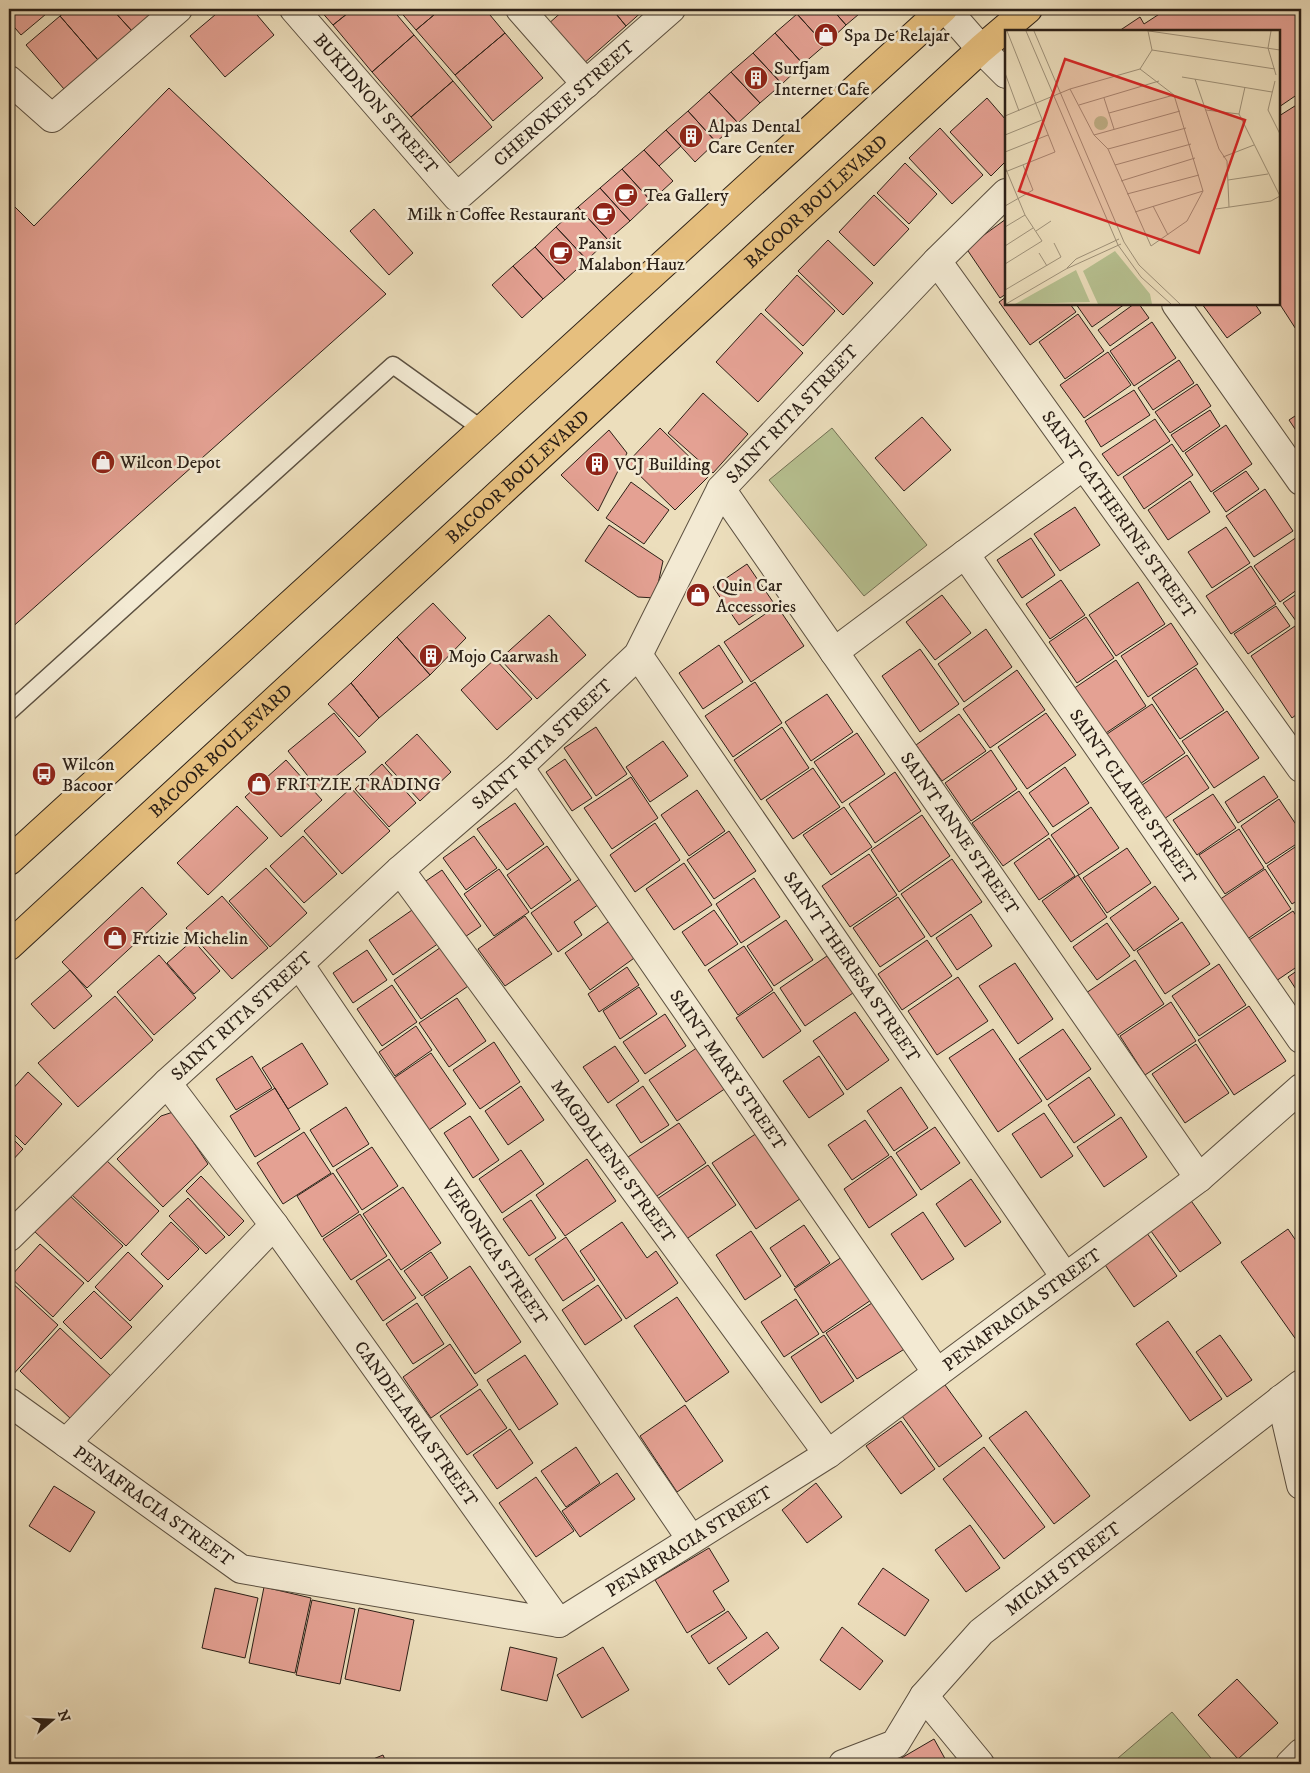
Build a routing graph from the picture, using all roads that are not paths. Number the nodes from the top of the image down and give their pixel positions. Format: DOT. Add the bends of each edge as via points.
graph roads {
  1 [pos="178,9"];
  2 [pos="294,9"];
  3 [pos="520,9"];
  4 [pos="672,9"];
  5 [pos="945,9"];
  6 [pos="1028,9"];
  7 [pos="981,49"];
  8 [pos="1005,73"];
  9 [pos="9,80"];
  10 [pos="586,84"];
  11 [pos="1005,194"];
  12 [pos="458,197"];
  13 [pos="937,262"];
  14 [pos="1177,305"];
  15 [pos="482,430"];
  16 [pos="1083,466"];
  17 [pos="1301,481"];
  18 [pos="722,489"];
  19 [pos="965,554"];
  20 [pos="834,652"];
  21 [pos="638,655"];
  22 [pos="9,712"];
  23 [pos="518,767"];
  24 [pos="1301,768"];
  25 [pos="9,861"];
  26 [pos="400,870"];
  27 [pos="9,946"];
  28 [pos="300,964"];
  29 [pos="1301,1039"];
  30 [pos="167,1083"];
  31 [pos="1301,1088"];
  32 [pos="1199,1178"];
  33 [pos="274,1225"];
  34 [pos="9,1238"];
  35 [pos="1065,1277"];
  36 [pos="937,1373"];
  37 [pos="1291,1392"];
  38 [pos="9,1402"];
  39 [pos="66,1443"];
  40 [pos="828,1454"];
  41 [pos="1301,1485"];
  42 [pos="691,1539"];
  43 [pos="559,1623"];
  44 [pos="924,1696"];
  45 [pos="1301,1753"];
  46 [pos="844,1764"];
  47 [pos="980,1764"];
  48 [pos="1290,1764"];
  1 -- 9 [label="street" via="52,118"];
  2 -- 12 [label="street, BUKIDNON STREET"];
  3 -- 10 [label="street"];
  4 -- 10 [label="street, CHEROKEE STREET"];
  5 -- 7 [label="street"];
  5 -- 15 [label="main road"];
  6 -- 7 [label="main road, BACOOR BOULEVARD"];
  7 -- 8 [label="street"];
  7 -- 27 [label="main road, BACOOR BOULEVARD"];
  10 -- 12 [label="street, CHEROKEE STREET"];
  11 -- 13 [label="street, SAINT RITA STREET"];
  13 -- 16 [label="street, SAINT CATHERINE STREET"];
  13 -- 18 [label="street, SAINT RITA STREET"];
  14 -- 17 [label="street"];
  15 -- 22 [label="lane" via="394,366"];
  15 -- 25 [label="main road"];
  16 -- 19 [label="street"];
  16 -- 24 [label="street, SAINT CATHERINE STREET"];
  18 -- 20 [label="street, SAINT ANNE STREET"];
  18 -- 21 [label="street, SAINT RITA STREET"];
  19 -- 20 [label="street"];
  19 -- 29 [label="street, SAINT CLAIRE STREET"];
  20 -- 32 [label="street, SAINT ANNE STREET"];
  21 -- 23 [label="street, SAINT RITA STREET"];
  21 -- 35 [label="street, SAINT THERESA STREET"];
  23 -- 26 [label="street, SAINT RITA STREET"];
  23 -- 36 [label="street, SAINT MARY STREET"];
  26 -- 28 [label="street, SAINT RITA STREET"];
  26 -- 40 [label="street, MAGDALENE STREET"];
  28 -- 30 [label="street, SAINT RITA STREET"];
  28 -- 42 [label="street, VERONICA STREET"];
  30 -- 33 [label="street, CANDELARIA STREET"];
  30 -- 34 [label="street, SAINT RITA STREET"];
  31 -- 32 [label="street, PENAFRACIA STREET"];
  32 -- 35 [label="street, PENAFRACIA STREET"];
  33 -- 39 [label="street"];
  33 -- 43 [label="street, CANDELARIA STREET"];
  35 -- 36 [label="street, PENAFRACIA STREET"];
  36 -- 40 [label="street, PENAFRACIA STREET"];
  37 -- 41 [label="street"];
  37 -- 44 [label="street, MICAH STREET" via="982,1632"];
  38 -- 39 [label="street, PENAFRACIA STREET"];
  39 -- 43 [label="street, PENAFRACIA STREET" via="241,1570"];
  40 -- 42 [label="street, PENAFRACIA STREET"];
  42 -- 43 [label="street, PENAFRACIA STREET"];
  44 -- 46 [label="street, MICAH STREET" via="895,1744"];
  44 -- 47 [label="street"];
  45 -- 48 [label="street"];
}
